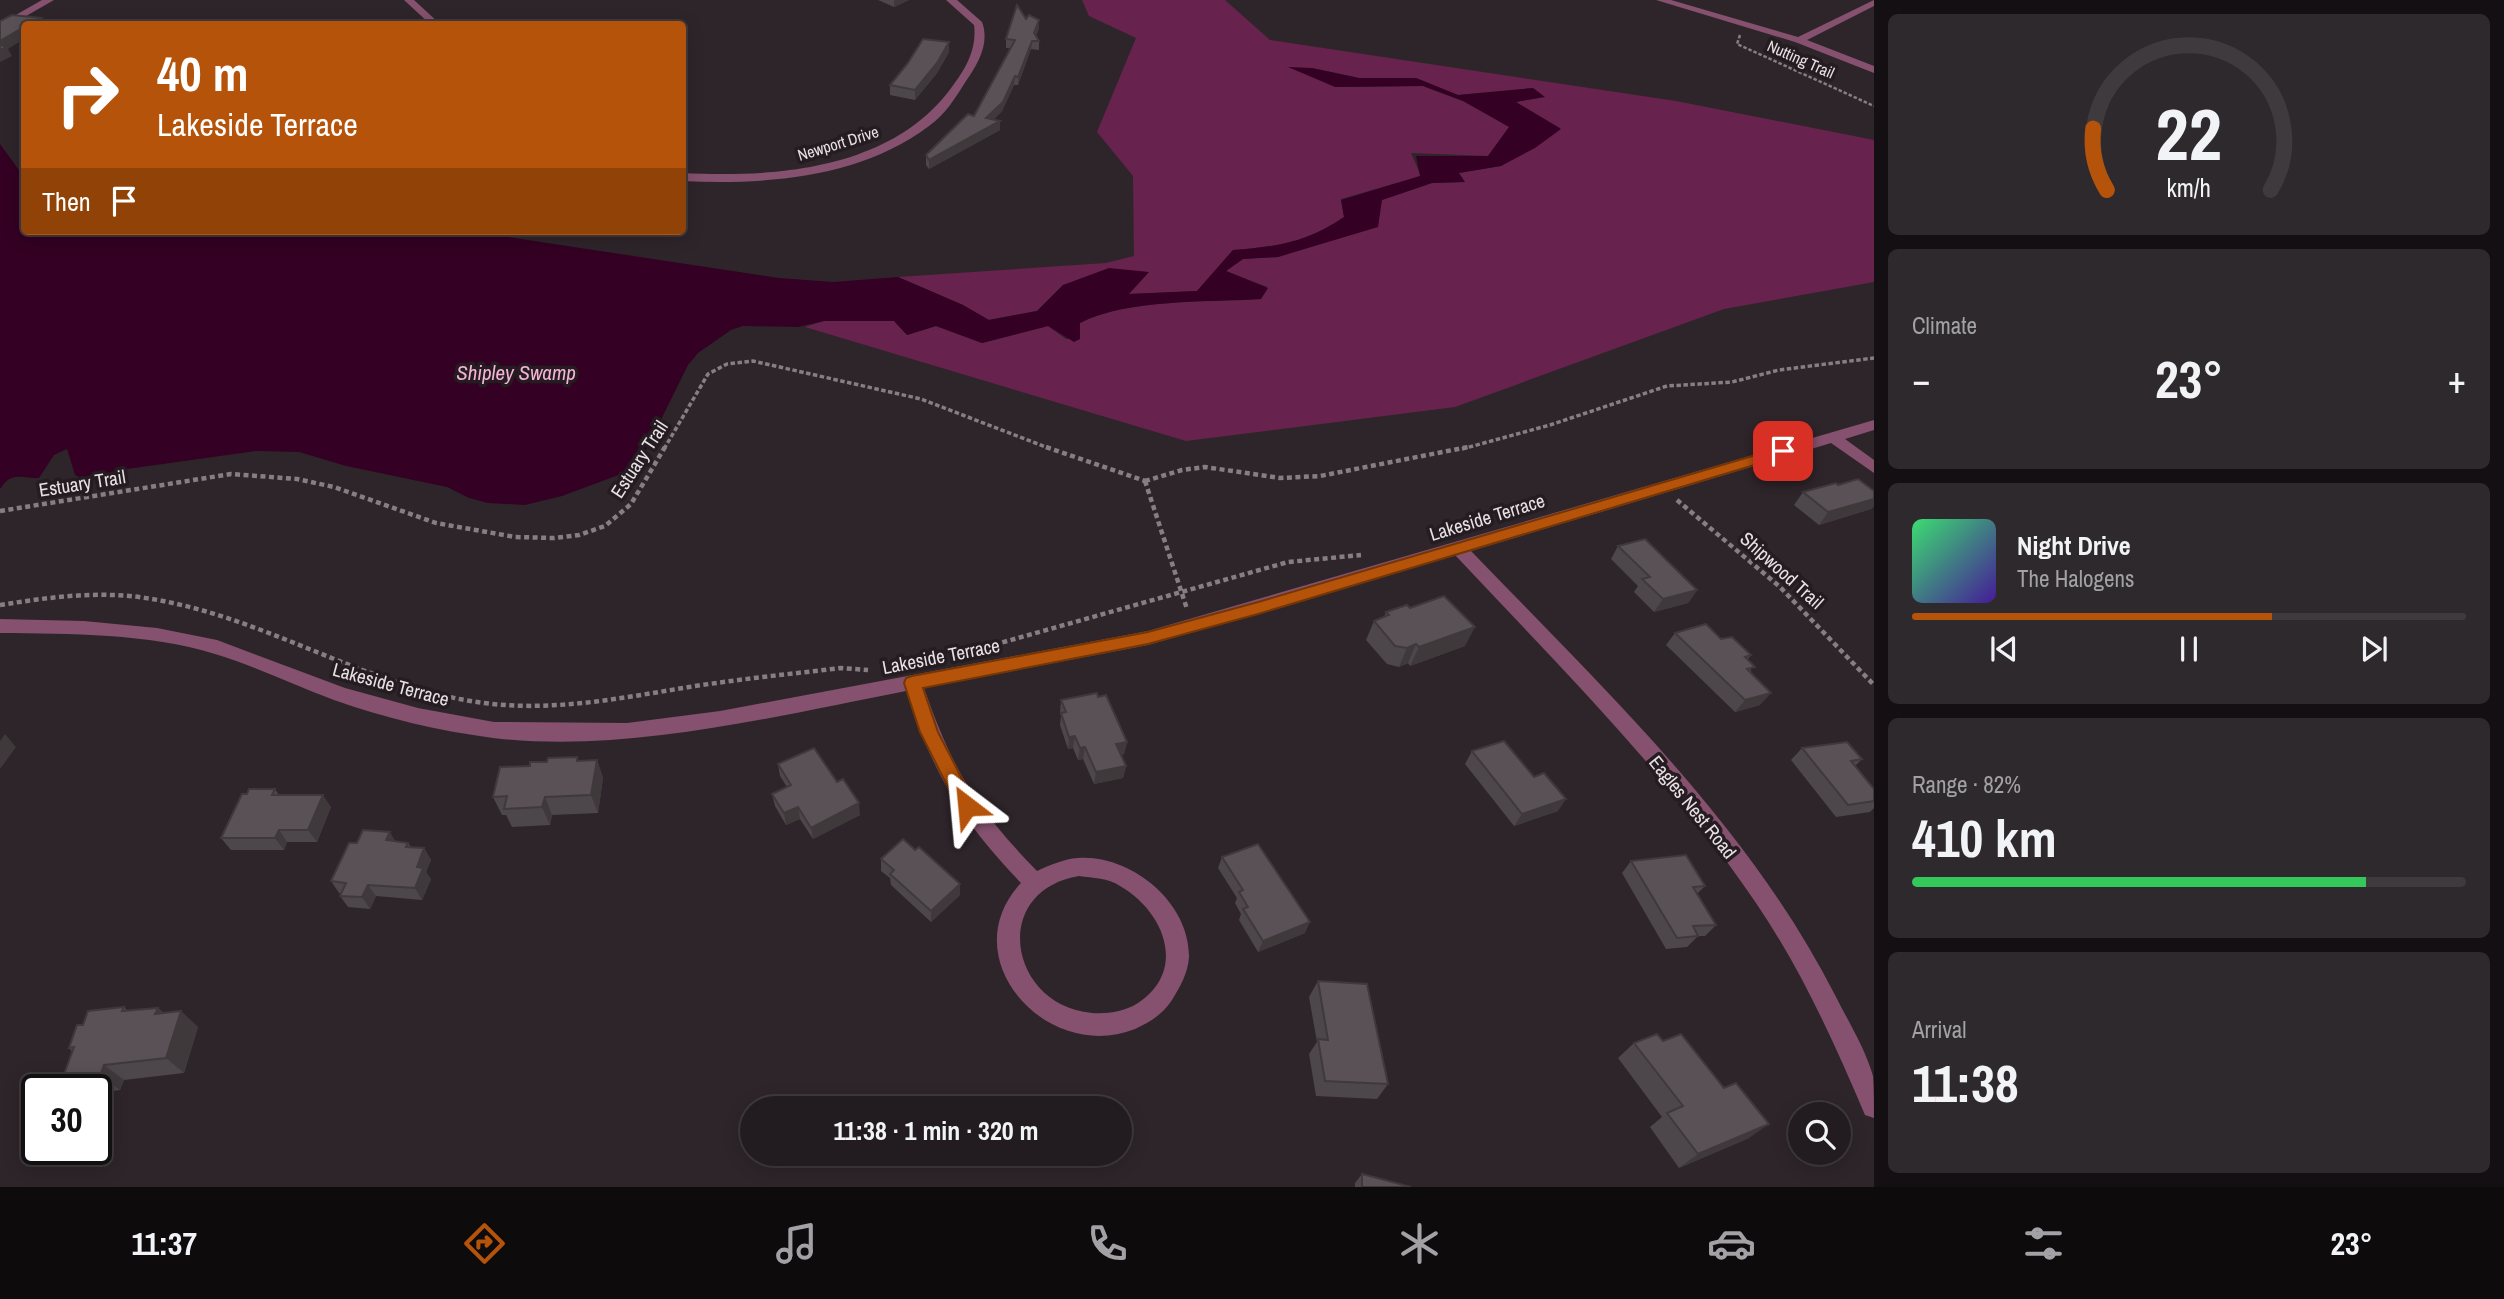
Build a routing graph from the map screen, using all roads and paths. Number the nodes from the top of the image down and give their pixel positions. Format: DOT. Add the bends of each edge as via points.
graph roads {
  1 [pos="49,0"];
  2 [pos="410,0"];
  3 [pos="951,0"];
  4 [pos="1661,0"];
  5 [pos="1874,2"];
  6 [pos="432,21"];
  7 [pos="1744,23"];
  8 [pos="0,28"];
  9 [pos="1799,40"];
  10 [pos="1874,70"];
  11 [pos="1874,106"];
  12 [pos="686,177"];
  13 [pos="1874,358"];
  14 [pos="1874,425"];
  15 [pos="1833,437"];
  16 [pos="1874,468"];
  17 [pos="1144,481"];
  18 [pos="1660,488"];
  19 [pos="0,511"];
  20 [pos="1458,548"];
  21 [pos="1366,554"];
  22 [pos="1181,591"];
  23 [pos="0,605"];
  24 [pos="0,626"];
  25 [pos="1192,626"];
  26 [pos="975,651"];
  27 [pos="873,670"];
  28 [pos="912,683"];
  29 [pos="1874,685"];
  30 [pos="1035,883"];
  31 [pos="1874,1106"];
  1 -- 8 [label="street"];
  2 -- 6 [label="street"];
  3 -- 12 [label="street, Newport Drive" via="979,24 980,44 951,96 915,131 859,156 804,171 740,178"];
  4 -- 7 [label="street"];
  5 -- 9 [label="street"];
  7 -- 9 [label="street"];
  7 -- 11 [label="path, Nutting Trail" via="1737,44"];
  9 -- 10 [label="street"];
  13 -- 17 [label="path" via="1779,370 1732,382 1667,386 1453,451 1320,476 1280,478 1205,467"];
  14 -- 15 [label="street, Lakeside Terrace"];
  15 -- 16 [label="street"];
  15 -- 18 [label="street, Lakeside Terrace"];
  17 -- 19 [label="path, Estuary Trail" via="921,399 761,361 736,360 708,374 631,504 605,526 579,535 515,537 449,526 334,487 231,474"];
  17 -- 22 [label="path"];
  18 -- 20 [label="street, Lakeside Terrace"];
  18 -- 29 [label="path, Shipwood Trail" via="1718,531 1818,622"];
  20 -- 25 [label="street, Lakeside Terrace"];
  20 -- 31 [label="street, Eagles Nest Road" via="1663,767 1707,821 1798,951 1827,1002"];
  21 -- 22 [label="path" via="1288,562"];
  22 -- 25 [label="path"];
  22 -- 26 [label="path"];
  23 -- 27 [label="path" via="63,595 171,602 423,691 483,703 548,707 841,668"];
  24 -- 28 [label="street, Lakeside Terrace" via="108,630 217,647 342,695 494,730 627,731 720,719"];
  25 -- 28 [label="street, Lakeside Terrace"];
  28 -- 30 [label="street" via="929,732 967,806"];
  30 -- 30 [label="street" via="1064,870 1098,868 1131,880 1158,902 1174,933 1176,966 1171,982 1149,1009 1116,1024 1076,1022 1041,1005 1027,991 1009,959 1008,924 1022,895"];
}
